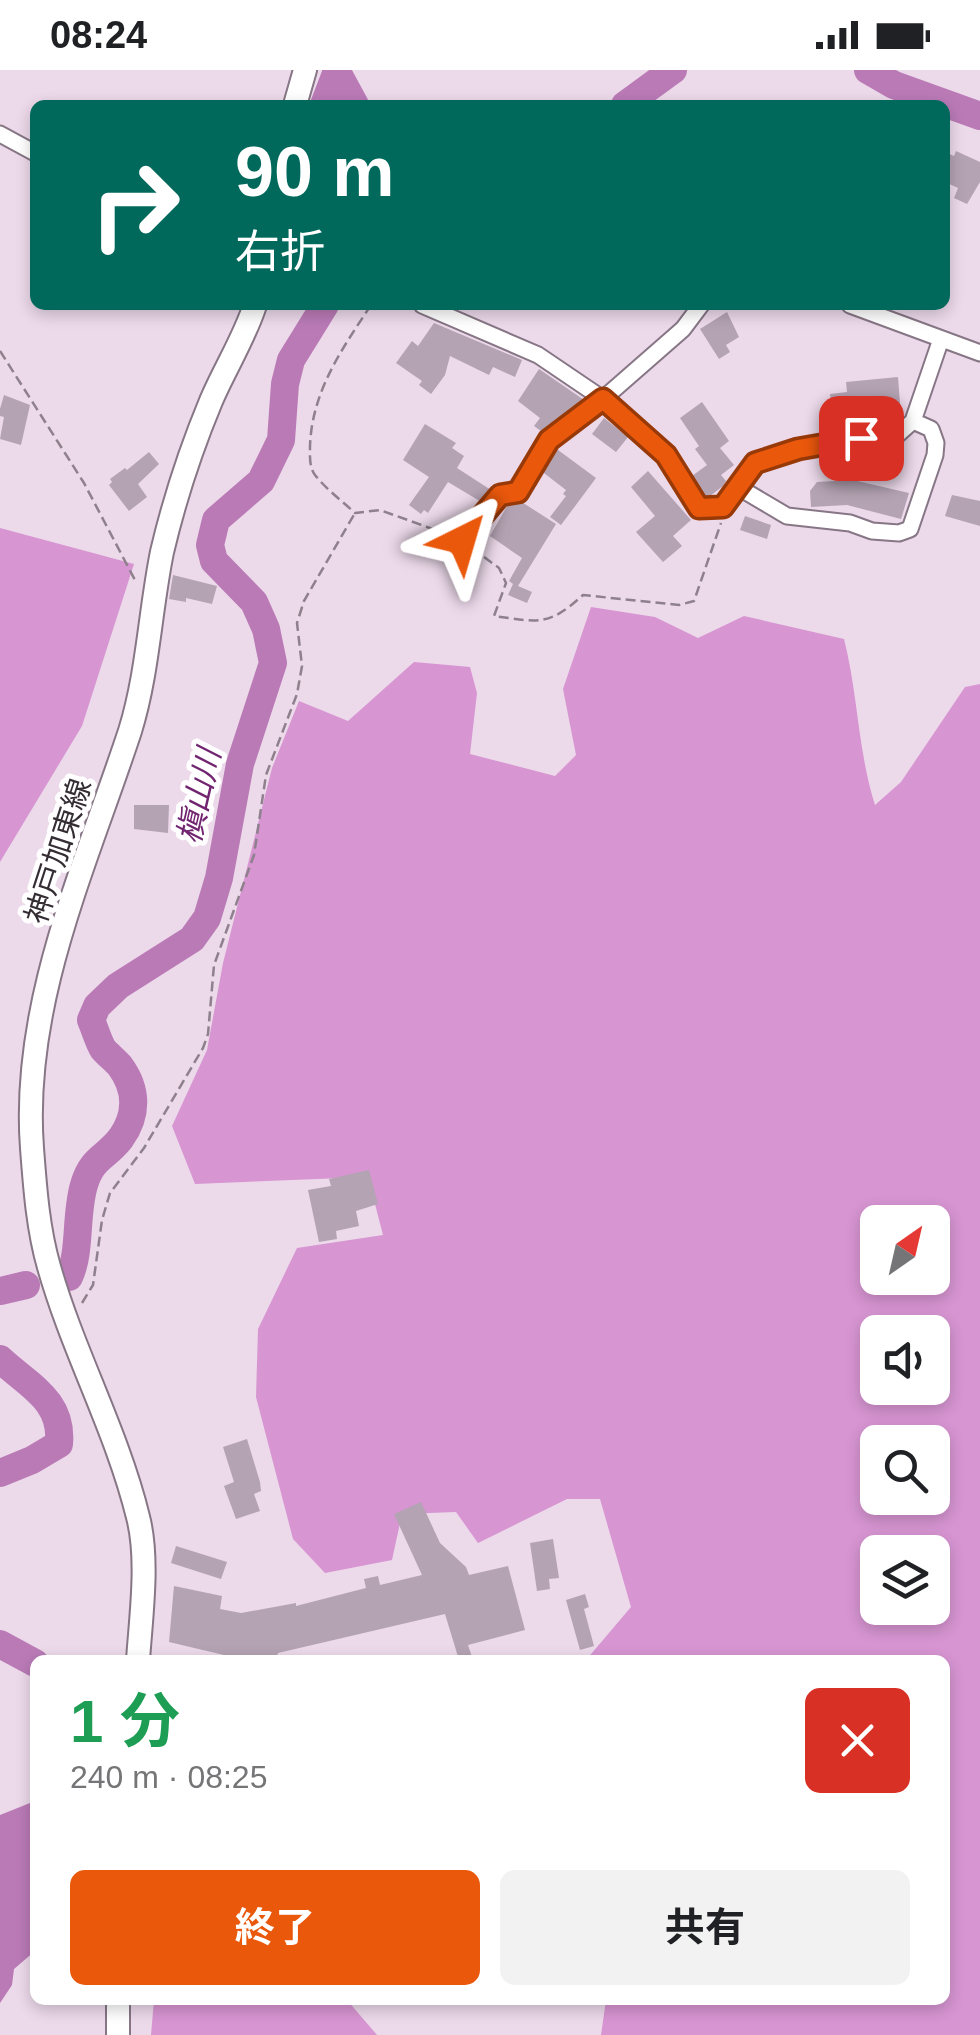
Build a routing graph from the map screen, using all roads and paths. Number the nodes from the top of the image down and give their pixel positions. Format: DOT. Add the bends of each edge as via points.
graph roads {
  1 [pos="306,70"];
  2 [pos="297,100"];
  3 [pos="0,134"];
  4 [pos="30,150"];
  5 [pos="254,310"];
  6 [pos="368,310"];
  7 [pos="434,310"];
  8 [pos="697,310"];
  9 [pos="863,310"];
  10 [pos="941,340"];
  11 [pos="0,351"];
  12 [pos="980,353"];
  13 [pos="603,399"];
  14 [pos="913,421"];
  15 [pos="738,487"];
  16 [pos="723,507"];
  17 [pos="355,512"];
  18 [pos="462,540"];
  19 [pos="155,598"];
  20 [pos="67,1318"];
  21 [pos="138,1655"];
  22 [pos="118,2005"];
  23 [pos="118,2035"];
  1 -- 2 [label="main road"];
  3 -- 4 [label="street"];
  5 -- 19 [label="main road, 神戸加東線" via="185,470"];
  6 -- 17 [label="path" via="335,360 311,424 313,473"];
  7 -- 13 [label="street" via="538,355"];
  8 -- 13 [label="street"];
  9 -- 10 [label="street"];
  10 -- 12 [label="street"];
  10 -- 14 [label="street"];
  11 -- 19 [label="path" via="84,483 141,592"];
  13 -- 16 [label="street" via="666,455 699,508"];
  13 -- 18 [label="lane" via="549,440 518,492 500,495"];
  14 -- 15 [label="street" via="894,438 798,449 755,463"];
  14 -- 15 [label="street" via="931,429 936,443 910,529 900,534 787,516"];
  15 -- 16 [label="street"];
  16 -- 18 [label="path" via="694,601 679,605 583,595 560,616 538,622 494,616 506,583 499,568"];
  17 -- 18 [label="path" via="380,510"];
  17 -- 20 [label="path" via="297,623 297,694 266,775 254,854 214,965 203,1048 110,1193 93,1285"];
  19 -- 20 [label="main road, 神戸加東線" via="131,725 65,917 34,1067 37,1210"];
  20 -- 21 [label="main road, 神戸加東線" via="140,1520"];
  22 -- 23 [label="main road"];
}
